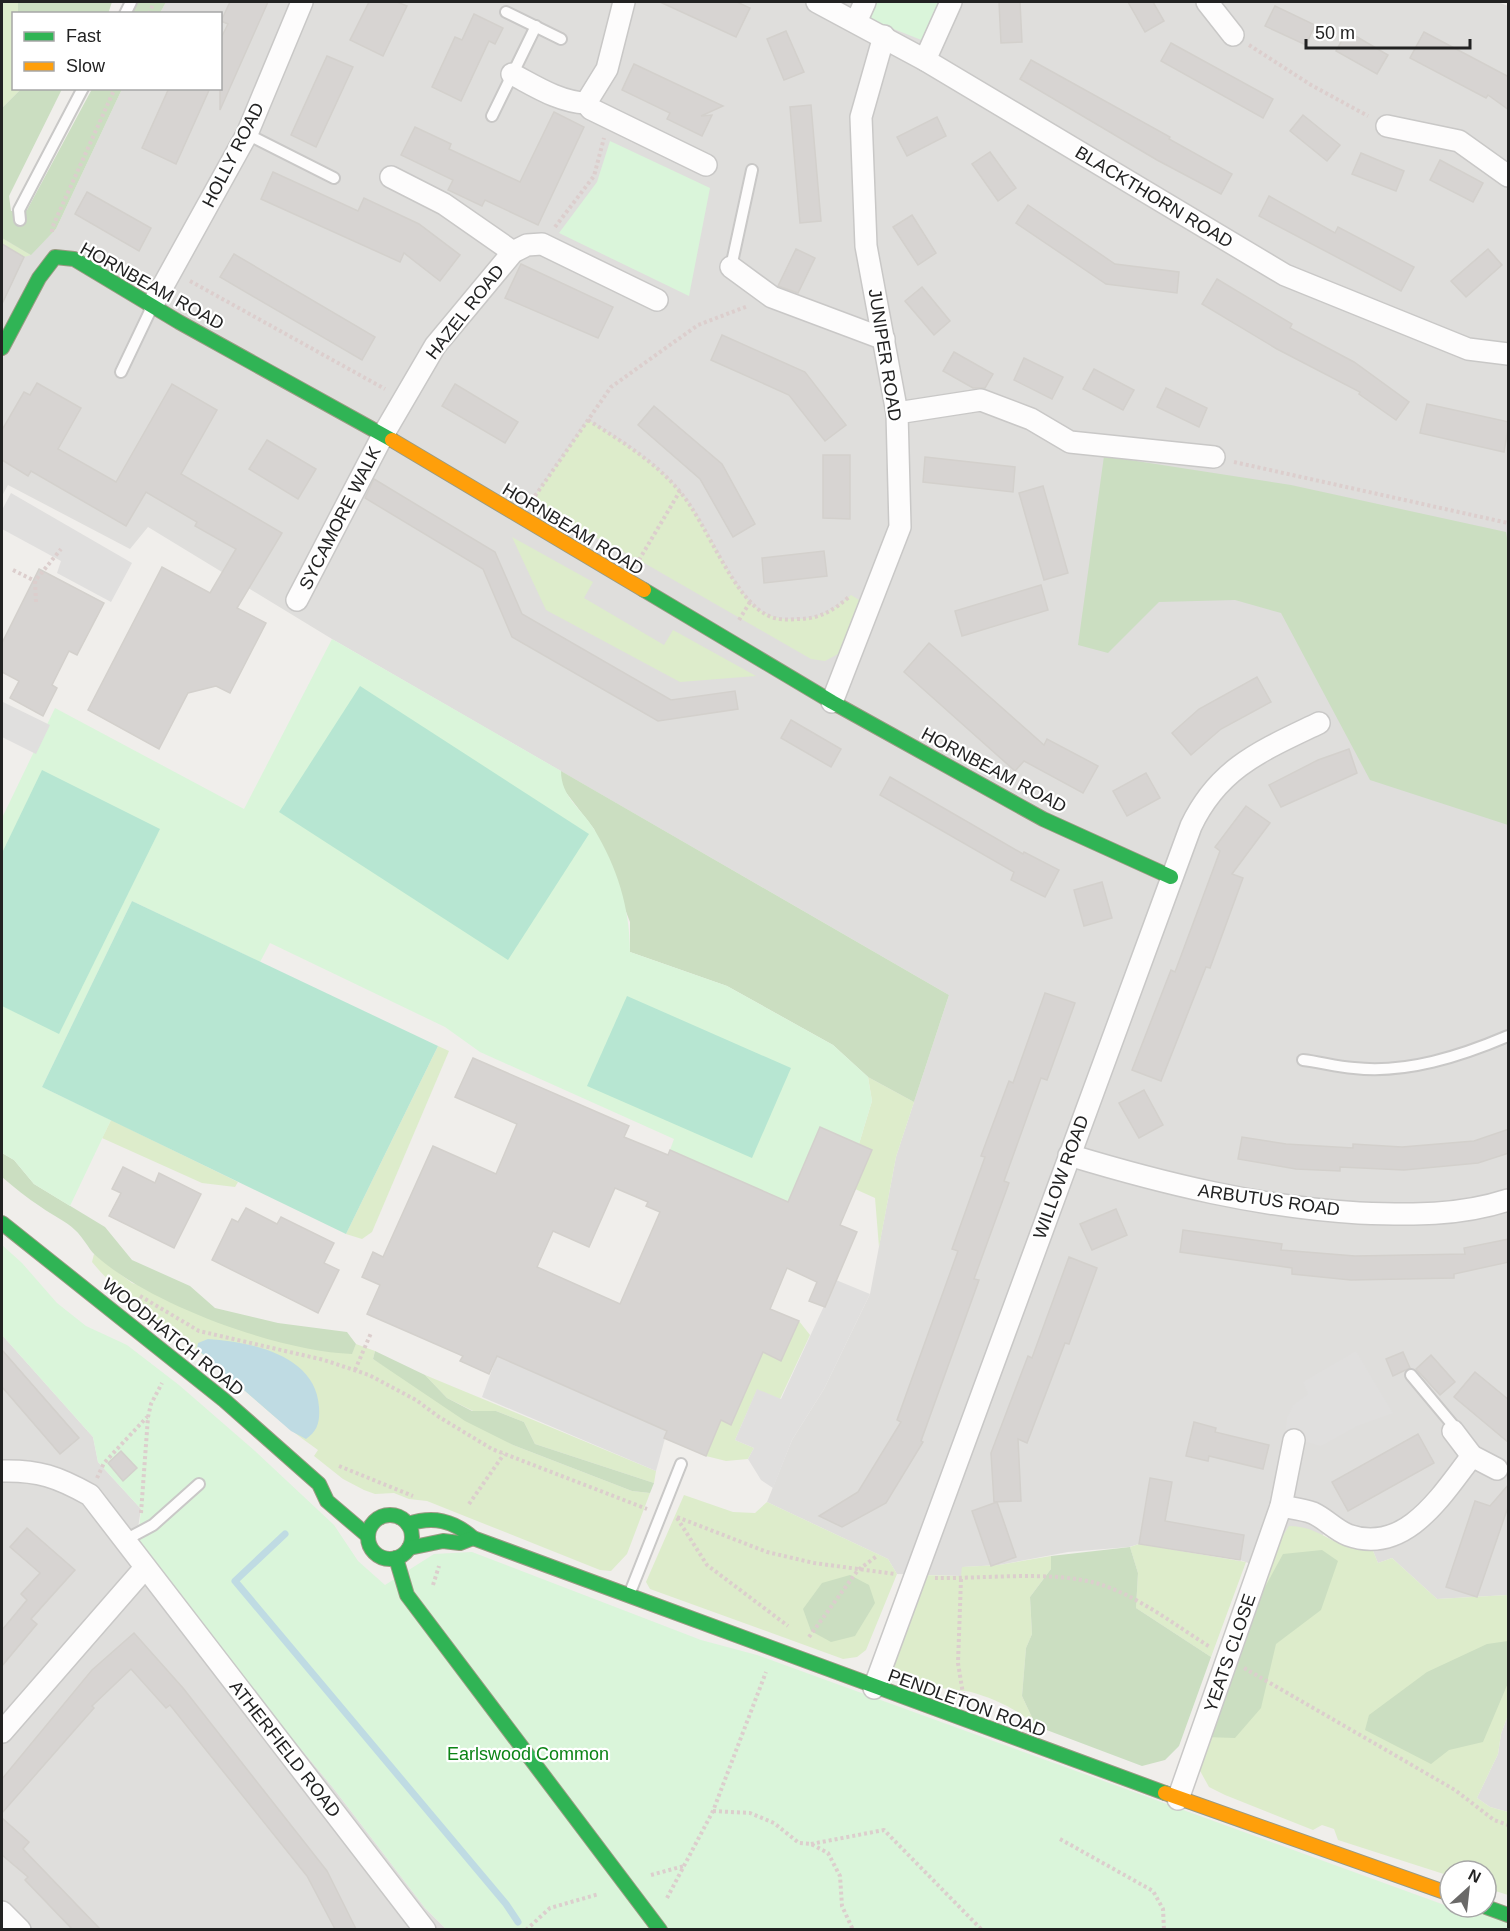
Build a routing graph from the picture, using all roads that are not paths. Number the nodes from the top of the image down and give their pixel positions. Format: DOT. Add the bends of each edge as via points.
graph roads {
  1 [pos="302,2"];
  2 [pos="624,2"];
  3 [pos="817,2"];
  4 [pos="865,2"];
  5 [pos="951,2"];
  6 [pos="1208,2"];
  7 [pos="506,12"];
  8 [pos="856,22"];
  9 [pos="536,26"];
  10 [pos="1233,35"];
  11 [pos="884,36"];
  12 [pos="561,39"];
  13 [pos="925,60"];
  14 [pos="512,74"];
  15 [pos="82,90"];
  16 [pos="586,103"];
  17 [pos="492,116"];
  18 [pos="1387,126"];
  19 [pos="247,134"];
  20 [pos="706,165"];
  21 [pos="752,170"];
  22 [pos="1509,176"];
  23 [pos="391,177"];
  24 [pos="334,178"];
  25 [pos="20,220"];
  26 [pos="513,252"];
  27 [pos="730,267"];
  28 [pos="657,300"];
  29 [pos="153,304"];
  30 [pos="884,339"];
  31 [pos="2,348"];
  32 [pos="1509,354"];
  33 [pos="121,372"];
  34 [pos="897,413"];
  35 [pos="382,435"];
  36 [pos="1214,457"];
  37 [pos="297,600"];
  38 [pos="832,702"];
  39 [pos="1319,723"];
  40 [pos="1171,877"];
  41 [pos="1509,1036"];
  42 [pos="1304,1060"];
  43 [pos="1069,1155"];
  44 [pos="1509,1200"];
  45 [pos="2,1223"];
  46 [pos="1410,1375"];
  47 [pos="1453,1431"];
  48 [pos="1294,1440"];
  49 [pos="1472,1456"];
  50 [pos="681,1464"];
  51 [pos="1503,1469"];
  52 [pos="2,1471"];
  53 [pos="199,1484"];
  54 [pos="319,1484"];
  55 [pos="337,1486"];
  56 [pos="1281,1506"];
  57 [pos="408,1524"];
  58 [pos="368,1536"];
  59 [pos="473,1538"];
  60 [pos="125,1540"];
  61 [pos="409,1548"];
  62 [pos="396,1558"];
  63 [pos="144,1569"];
  64 [pos="628,1597"];
  65 [pos="874,1688"];
  66 [pos="2,1732"];
  67 [pos="1178,1799"];
  68 [pos="1438,1890"];
  69 [pos="2,1912"];
  70 [pos="657,1926"];
  71 [pos="20,1929"];
  72 [pos="425,1929"];
  1 -- 19 [label="street, HOLLY ROAD"];
  2 -- 16 [label="street" via="607,69"];
  3 -- 8 [label="street, BLACKTHORN ROAD"];
  4 -- 8 [label="street"];
  5 -- 13 [label="street"];
  6 -- 10 [label="street"];
  7 -- 9 [label="lane"];
  8 -- 11 [label="street, BLACKTHORN ROAD"];
  9 -- 12 [label="lane"];
  9 -- 14 [label="lane"];
  11 -- 13 [label="street, BLACKTHORN ROAD"];
  11 -- 30 [label="street, JUNIPER ROAD" via="861,117 866,246"];
  13 -- 32 [label="street, BLACKTHORN ROAD" via="1285,275 1468,349"];
  14 -- 16 [label="street" via="554,96"];
  14 -- 17 [label="lane"];
  15 -- 25 [label="lane" via="19,210"];
  16 -- 20 [label="street"];
  18 -- 22 [label="street" via="1459,141"];
  19 -- 24 [label="lane"];
  19 -- 29 [label="street, HOLLY ROAD"];
  21 -- 27 [label="lane"];
  23 -- 26 [label="street, HAZEL ROAD" via="444,204"];
  26 -- 28 [label="street, HAZEL ROAD" via="527,245 542,244"];
  26 -- 35 [label="street, HAZEL ROAD" via="435,346"];
  27 -- 30 [label="street" via="772,297"];
  29 -- 31 [label="street, HORNBEAM ROAD" via="74,259 55,257 39,278"];
  29 -- 33 [label="lane"];
  29 -- 35 [label="street, HORNBEAM ROAD"];
  30 -- 34 [label="street, JUNIPER ROAD"];
  34 -- 36 [label="street" via="981,400 1031,419 1070,442"];
  34 -- 38 [label="street, JUNIPER ROAD" via="900,528"];
  35 -- 37 [label="street, SYCAMORE WALK"];
  35 -- 38 [label="street, HORNBEAM ROAD"];
  38 -- 40 [label="street, HORNBEAM ROAD" via="1043,819"];
  39 -- 40 [label="street, WILLOW ROAD" via="1245,760 1217,784 1194,818"];
  40 -- 43 [label="street, WILLOW ROAD"];
  41 -- 42 [label="lane" via="1476,1050 1413,1066 1356,1069"];
  43 -- 44 [label="street, ARBUTUS ROAD" via="1164,1183 1309,1210 1432,1215"];
  43 -- 65 [label="street, WILLOW ROAD"];
  45 -- 54 [label="street, WOODHATCH ROAD" via="224,1400"];
  46 -- 47 [label="lane" via="1452,1424"];
  47 -- 49 [label="street"];
  48 -- 56 [label="street, YEATS CLOSE"];
  49 -- 51 [label="street"];
  49 -- 56 [label="street" via="1416,1523 1382,1538 1348,1535 1311,1513"];
  50 -- 64 [label="lane"];
  52 -- 60 [label="street, ATHERFIELD ROAD" via="30,1470 49,1475 90,1495"];
  53 -- 60 [label="lane" via="153,1525"];
  54 -- 55 [label="street"];
  54 -- 58 [label="street, WOODHATCH ROAD" via="327,1501"];
  56 -- 67 [label="street, YEATS CLOSE"];
  57 -- 58 [label="street" via="397,1516 379,1513"];
  57 -- 59 [label="street, PENDLETON ROAD" via="425,1518 440,1519 462,1527"];
  57 -- 61 [label="street" via="412,1536"];
  58 -- 62 [label="street" via="376,1554"];
  59 -- 61 [label="street, PENDLETON ROAD" via="460,1544 443,1541"];
  59 -- 64 [label="street, PENDLETON ROAD"];
  60 -- 63 [label="street, ATHERFIELD ROAD"];
  61 -- 62 [label="street"];
  62 -- 70 [label="street" via="407,1595"];
  63 -- 66 [label="street"];
  63 -- 72 [label="street, ATHERFIELD ROAD"];
  64 -- 65 [label="street, PENDLETON ROAD"];
  65 -- 67 [label="street, PENDLETON ROAD"];
  67 -- 68 [label="street, PENDLETON ROAD"];
  69 -- 71 [label="street"];
}
